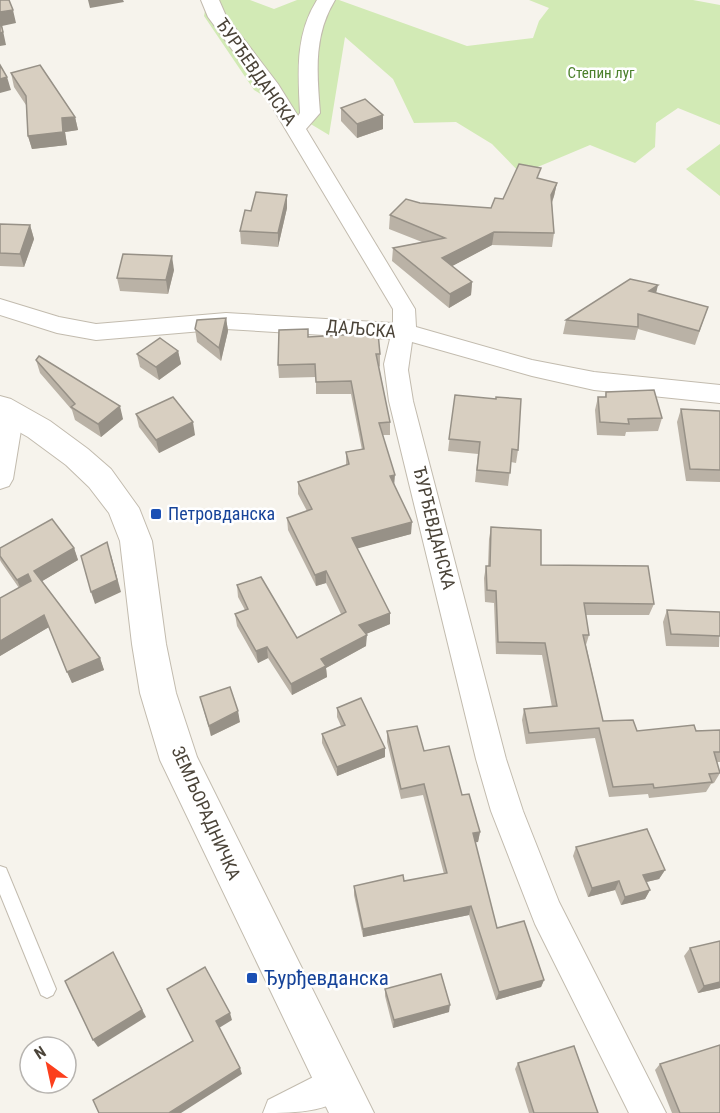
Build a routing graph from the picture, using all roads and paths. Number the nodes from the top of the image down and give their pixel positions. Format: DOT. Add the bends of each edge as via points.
graph roads {
  1 [pos="210,0"];
  2 [pos="326,0"];
  3 [pos="295,127"];
  4 [pos="0,307"];
  5 [pos="404,333"];
  6 [pos="720,394"];
  7 [pos="8,411"];
  8 [pos="0,479"];
  9 [pos="0,874"];
  10 [pos="47,989"];
  11 [pos="345,1098"];
  12 [pos="281,1113"];
  13 [pos="648,1113"];
  1 -- 3 [label="street, ЂУРЂЕВДАНСКА" via="217,17"];
  2 -- 3 [label="street" via="315,18 309,40 310,113"];
  3 -- 5 [label="street, ЂУРЂЕВДАНСКА" via="404,309"];
  4 -- 5 [label="street, ДАЉСКА" via="57,325 96,332 226,321"];
  5 -- 6 [label="street, ДАЉСКА" via="594,381"];
  5 -- 13 [label="street, ЂУРЂЕВДАНСКА" via="397,366 401,401 507,811 547,912"];
  7 -- 8 [label="street" via="10,423"];
  7 -- 11 [label="street, ЗЕМЉОРАДНИЧКА" via="82,461 123,508 136,541 158,693 179,760"];
  9 -- 10 [label="lane"];
  11 -- 12 [label="street, ЗЕМЉОРАДНИЧКА"];
}
